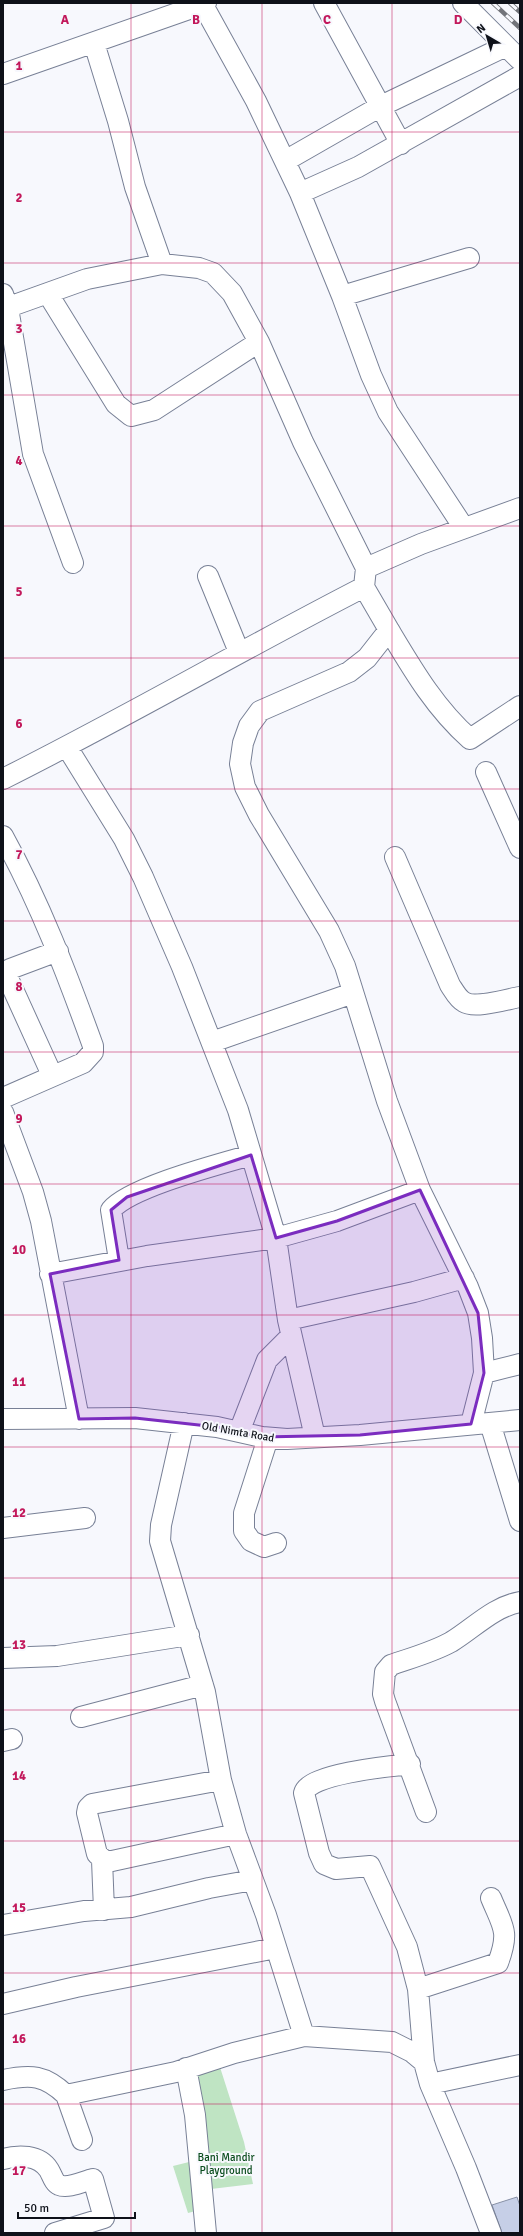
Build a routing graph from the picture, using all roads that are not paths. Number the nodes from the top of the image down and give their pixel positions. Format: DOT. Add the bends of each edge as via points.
graph roads {
  1 [pos="324,3"];
  2 [pos="463,3"];
  3 [pos="205,4"];
  4 [pos="168,10"];
  5 [pos="94,43"];
  6 [pos="506,46"];
  7 [pos="520,60"];
  8 [pos="3,74"];
  9 [pos="520,76"];
  10 [pos="381,106"];
  11 [pos="401,144"];
  12 [pos="285,161"];
  13 [pos="300,193"];
  14 [pos="470,258"];
  15 [pos="162,264"];
  16 [pos="48,294"];
  17 [pos="342,296"];
  18 [pos="5,303"];
  19 [pos="259,342"];
  20 [pos="520,508"];
  21 [pos="464,528"];
  22 [pos="73,563"];
  23 [pos="208,576"];
  24 [pos="365,578"];
  25 [pos="388,630"];
  26 [pos="238,652"];
  27 [pos="520,706"];
  28 [pos="67,747"];
  29 [pos="486,772"];
  30 [pos="3,779"];
  31 [pos="3,836"];
  32 [pos="519,845"];
  33 [pos="395,858"];
  34 [pos="58,951"];
  35 [pos="353,993"];
  36 [pos="520,997"];
  37 [pos="212,1042"];
  38 [pos="52,1075"];
  39 [pos="3,1098"];
  40 [pos="3,1112"];
  41 [pos="251,1155"];
  42 [pos="420,1190"];
  43 [pos="276,1238"];
  44 [pos="119,1260"];
  45 [pos="50,1274"];
  46 [pos="464,1278"];
  47 [pos="289,1328"];
  48 [pos="520,1364"];
  49 [pos="484,1373"];
  50 [pos="3,1419"];
  51 [pos="79,1419"];
  52 [pos="520,1420"];
  53 [pos="184,1423"];
  54 [pos="481,1424"];
  55 [pos="239,1432"];
  56 [pos="315,1437"];
  57 [pos="268,1438"];
  58 [pos="85,1518"];
  59 [pos="520,1521"];
  60 [pos="3,1528"];
  61 [pos="276,1543"];
  62 [pos="520,1602"];
  63 [pos="189,1635"];
  64 [pos="3,1658"];
  65 [pos="203,1684"];
  66 [pos="81,1717"];
  67 [pos="410,1764"];
  68 [pos="221,1780"];
  69 [pos="426,1812"];
  70 [pos="236,1834"];
  71 [pos="102,1860"];
  72 [pos="253,1880"];
  73 [pos="491,1898"];
  74 [pos="104,1910"];
  75 [pos="3,1925"];
  76 [pos="276,1948"];
  77 [pos="418,1989"];
  78 [pos="3,2004"];
  79 [pos="304,2036"];
  80 [pos="424,2062"];
  81 [pos="520,2065"];
  82 [pos="186,2068"];
  83 [pos="3,2080"];
  84 [pos="430,2084"];
  85 [pos="66,2095"];
  86 [pos="82,2140"];
  87 [pos="3,2159"];
  88 [pos="105,2226"];
  89 [pos="55,2233"];
  90 [pos="206,2233"];
  91 [pos="491,2233"];
  1 -- 10 [label="street"];
  2 -- 6 [label="street"];
  3 -- 4 [label="street"];
  3 -- 12 [label="street"];
  4 -- 5 [label="street"];
  5 -- 8 [label="street"];
  5 -- 15 [label="street" via="135,187"];
  6 -- 7 [label="street"];
  6 -- 10 [label="street"];
  9 -- 11 [label="street"];
  10 -- 11 [label="street"];
  10 -- 12 [label="street"];
  11 -- 13 [label="street"];
  12 -- 13 [label="street"];
  13 -- 17 [label="street"];
  14 -- 17 [label="street"];
  15 -- 16 [label="street" via="102,275"];
  15 -- 19 [label="street" via="199,268 213,273 232,293"];
  16 -- 18 [label="street"];
  16 -- 19 [label="street" via="116,404 131,416 154,410"];
  17 -- 21 [label="street" via="371,375 388,412"];
  18 -- 22 [label="street" via="33,454"];
  19 -- 24 [label="street"];
  20 -- 21 [label="street"];
  21 -- 24 [label="street" via="421,544"];
  23 -- 26 [label="street"];
  24 -- 25 [label="street"];
  24 -- 26 [label="street"];
  25 -- 27 [label="street" via="425,690 470,739"];
  25 -- 35 [label="street" via="367,658 348,672 260,711 248,726 240,764 245,787 259,815 330,931 346,966"];
  26 -- 28 [label="street"];
  28 -- 30 [label="street"];
  28 -- 37 [label="street" via="124,839 143,877"];
  29 -- 32 [label="street"];
  31 -- 34 [label="street"];
  33 -- 36 [label="street" via="450,985 457,995 464,1002 474,1005"];
  34 -- 38 [label="street" via="93,1052 83,1063"];
  34 -- 38 [label="street" via="10,969 7,976"];
  35 -- 37 [label="street"];
  35 -- 42 [label="street" via="387,1101"];
  37 -- 41 [label="street" via="238,1110"];
  38 -- 39 [label="street"];
  40 -- 45 [label="street" via="33,1192"];
  41 -- 43 [label="street"];
  41 -- 44 [label="street" via="188,1174 117,1203 111,1210"];
  42 -- 43 [label="street" via="337,1221"];
  42 -- 46 [label="street"];
  43 -- 44 [label="street"];
  43 -- 47 [label="street"];
  44 -- 45 [label="street"];
  45 -- 51 [label="street"];
  46 -- 47 [label="street"];
  46 -- 49 [label="street" via="478,1313"];
  47 -- 55 [label="street" via="267,1360"];
  47 -- 56 [label="street"];
  48 -- 49 [label="street"];
  49 -- 54 [label="street"];
  50 -- 51 [label="street, Old Nimta Road"];
  51 -- 53 [label="street, Old Nimta Road" via="135,1418"];
  52 -- 54 [label="street, Old Nimta Road"];
  53 -- 55 [label="street, Old Nimta Road"];
  53 -- 63 [label="street" via="161,1525 160,1541"];
  54 -- 56 [label="street, Old Nimta Road"];
  54 -- 59 [label="street"];
  55 -- 57 [label="street, Old Nimta Road"];
  56 -- 57 [label="street, Old Nimta Road"];
  57 -- 61 [label="street" via="244,1513 244,1531 251,1542 264,1547"];
  58 -- 60 [label="street"];
  62 -- 67 [label="street" via="497,1610 450,1642 387,1668 383,1694"];
  63 -- 64 [label="street" via="57,1656"];
  63 -- 65 [label="street"];
  65 -- 66 [label="street"];
  65 -- 68 [label="street"];
  67 -- 69 [label="street"];
  67 -- 77 [label="street" via="372,1768 322,1780 308,1785 304,1793 324,1864 336,1869 370,1866 373,1870 407,1948"];
  68 -- 70 [label="street"];
  68 -- 71 [label="street" via="92,1804 87,1813 97,1854"];
  70 -- 71 [label="street" via="112,1861"];
  70 -- 72 [label="street"];
  71 -- 74 [label="street"];
  72 -- 74 [label="street" via="131,1907"];
  72 -- 76 [label="street"];
  73 -- 77 [label="street" via="505,1933 498,1963"];
  74 -- 75 [label="street"];
  76 -- 78 [label="street"];
  76 -- 79 [label="street"];
  77 -- 80 [label="street"];
  79 -- 80 [label="street" via="392,2042 412,2052"];
  79 -- 82 [label="street"];
  80 -- 84 [label="street"];
  81 -- 84 [label="street"];
  82 -- 85 [label="street"];
  82 -- 90 [label="street" via="195,2115"];
  83 -- 85 [label="street" via="39,2077 55,2084"];
  84 -- 91 [label="street"];
  85 -- 86 [label="street"];
  87 -- 88 [label="street" via="24,2156 38,2160 48,2168 59,2185 65,2186 93,2179"];
  88 -- 89 [label="street"];
}
